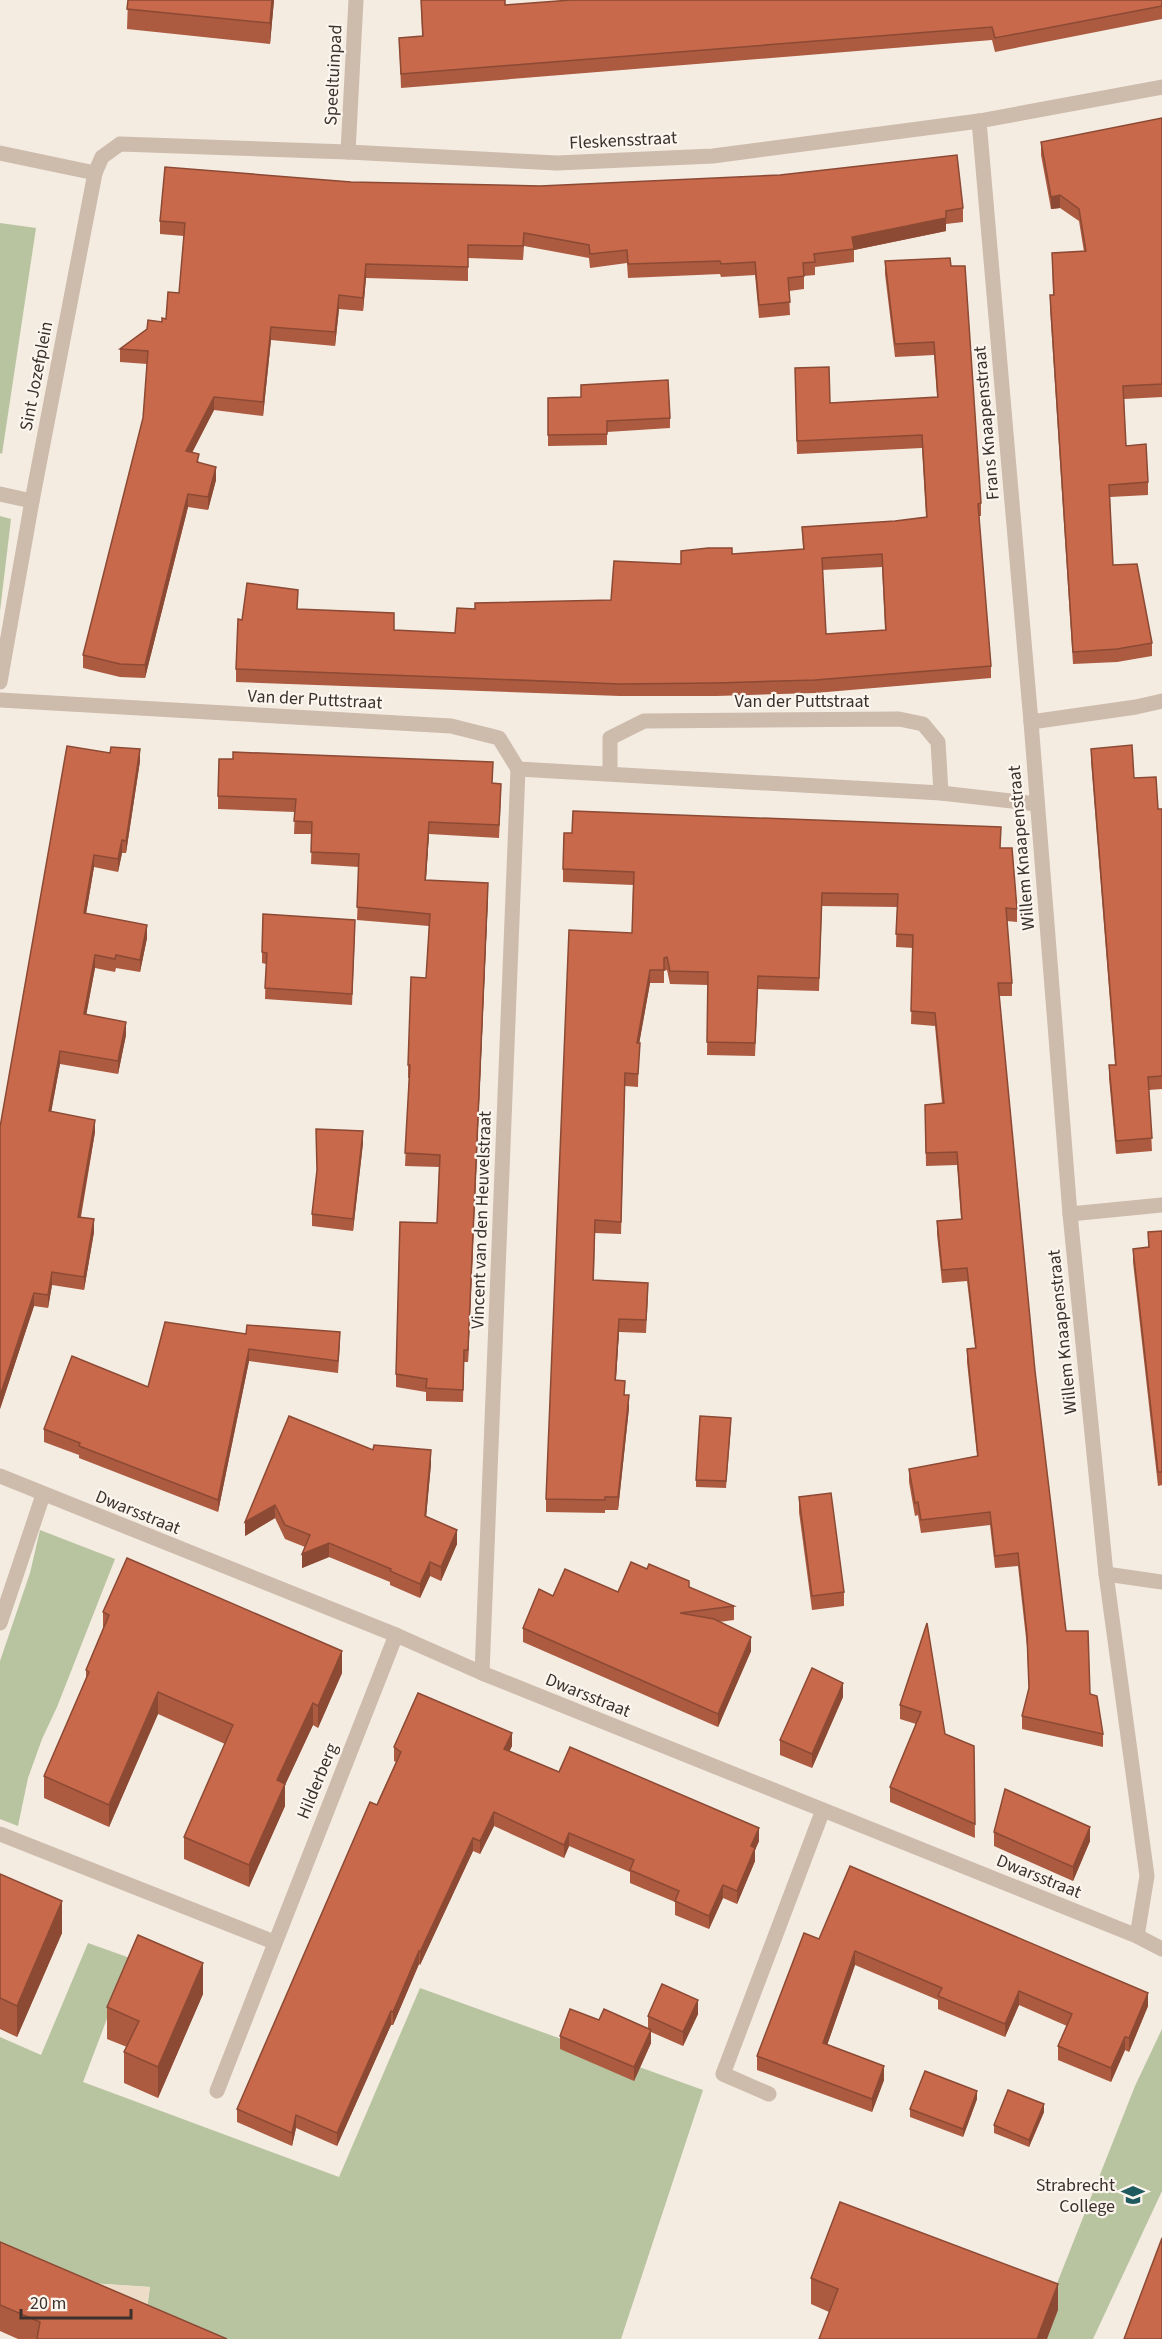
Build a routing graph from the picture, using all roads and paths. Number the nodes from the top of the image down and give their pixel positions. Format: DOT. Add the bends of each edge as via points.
graph roads {
  1 [pos="356,0"];
  2 [pos="1162,87"];
  3 [pos="979,121"];
  4 [pos="348,152"];
  5 [pos="0,153"];
  6 [pos="95,173"];
  7 [pos="0,494"];
  8 [pos="32,501"];
  9 [pos="0,682"];
  10 [pos="0,700"];
  11 [pos="1162,701"];
  12 [pos="1031,722"];
  13 [pos="518,769"];
  14 [pos="610,773"];
  15 [pos="941,793"];
  16 [pos="1037,804"];
  17 [pos="1162,1205"];
  18 [pos="1070,1214"];
  19 [pos="0,1476"];
  20 [pos="43,1495"];
  21 [pos="1106,1574"];
  22 [pos="1162,1582"];
  23 [pos="0,1623"];
  24 [pos="396,1635"];
  25 [pos="482,1673"];
  26 [pos="823,1810"];
  27 [pos="0,1834"];
  28 [pos="1137,1936"];
  29 [pos="274,1942"];
  30 [pos="1162,1949"];
  31 [pos="217,2091"];
  32 [pos="769,2094"];
  1 -- 4 [label="street, Speeltuinpad"];
  2 -- 3 [label="street, Fleskensstraat"];
  3 -- 4 [label="street, Fleskensstraat" via="702,156 556,163"];
  3 -- 12 [label="street, Frans Knaapenstraat"];
  4 -- 6 [label="street, Fleskensstraat" via="120,144 102,157"];
  5 -- 6 [label="street"];
  6 -- 8 [label="street, Sint Jozefplein"];
  7 -- 8 [label="street"];
  8 -- 9 [label="street, Sint Jozefplein"];
  10 -- 13 [label="street, Van der Puttstraat" via="451,726 499,738"];
  11 -- 12 [label="street"];
  12 -- 16 [label="street, Willem Knaapenstraat"];
  13 -- 14 [label="street"];
  13 -- 25 [label="street, Vincent van den Heuvelstraat"];
  14 -- 15 [label="street"];
  14 -- 15 [label="street, Van der Puttstraat" via="610,738 644,721 898,719 923,724 938,742"];
  15 -- 16 [label="street"];
  16 -- 18 [label="street, Willem Knaapenstraat"];
  17 -- 18 [label="street"];
  18 -- 21 [label="street, Willem Knaapenstraat"];
  19 -- 20 [label="street, Dwarsstraat"];
  20 -- 23 [label="street"];
  20 -- 24 [label="street, Dwarsstraat"];
  21 -- 22 [label="street"];
  21 -- 28 [label="street, Willem Knaapenstraat" via="1147,1876"];
  24 -- 25 [label="street, Dwarsstraat"];
  24 -- 29 [label="street, Hilderberg"];
  25 -- 26 [label="street, Dwarsstraat"];
  26 -- 28 [label="street, Dwarsstraat"];
  26 -- 32 [label="street" via="723,2074"];
  27 -- 29 [label="street"];
  28 -- 30 [label="street, Dwarsstraat"];
  29 -- 31 [label="street, Hilderberg"];
}
